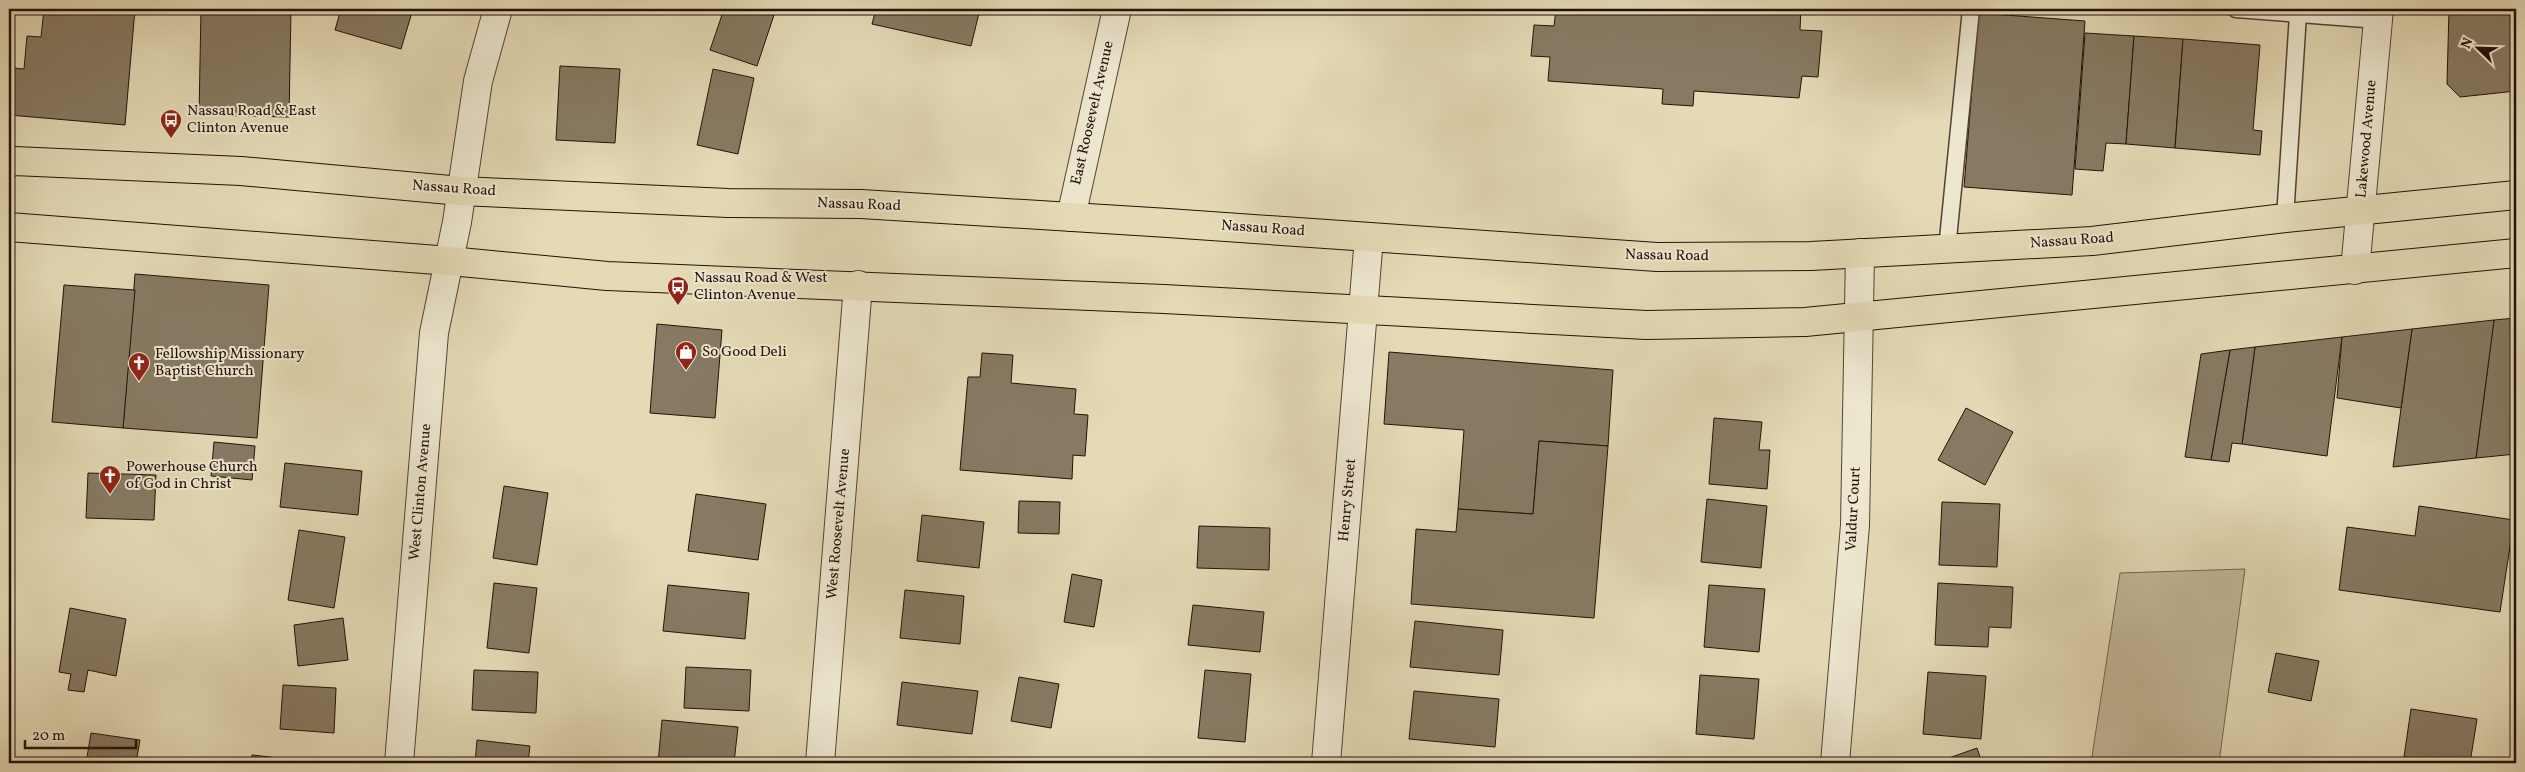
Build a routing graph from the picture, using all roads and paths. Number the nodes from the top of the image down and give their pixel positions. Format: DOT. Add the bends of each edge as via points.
graph roads {
  1 [pos="498,9"];
  2 [pos="1117,9"];
  3 [pos="1971,9"];
  4 [pos="2236,9"];
  5 [pos="2298,14"];
  6 [pos="2378,15"];
  7 [pos="9,163"];
  8 [pos="461,191"];
  9 [pos="2516,195"];
  10 [pos="2360,211"];
  11 [pos="1070,217"];
  12 [pos="2285,218"];
  13 [pos="9,227"];
  14 [pos="1369,237"];
  15 [pos="1947,249"];
  16 [pos="1860,253"];
  17 [pos="2516,254"];
  18 [pos="450,260"];
  19 [pos="2355,270"];
  20 [pos="858,285"];
  21 [pos="1363,310"];
  22 [pos="1860,316"];
  23 [pos="399,763"];
  24 [pos="820,763"];
  25 [pos="1326,763"];
  26 [pos="1835,763"];
  1 -- 8 [label="street, West Clinton Avenue" via="478,81"];
  2 -- 11 [label="street, East Roosevelt Avenue"];
  3 -- 15 [label="lane"];
  4 -- 5 [label="lane"];
  5 -- 6 [label="lane"];
  5 -- 12 [label="lane"];
  6 -- 10 [label="street, Lakewood Avenue"];
  7 -- 8 [label="main road, Nassau Road" via="240,171"];
  8 -- 11 [label="main road, Nassau Road" via="728,203 861,204"];
  8 -- 18 [label="street, West Clinton Avenue"];
  9 -- 10 [label="main road, Nassau Road"];
  10 -- 12 [label="main road, Nassau Road"];
  10 -- 19 [label="street, Lakewood Avenue"];
  11 -- 14 [label="main road, Nassau Road"];
  12 -- 15 [label="main road, Nassau Road" via="2092,241"];
  13 -- 18 [label="main road"];
  14 -- 16 [label="main road, Nassau Road" via="1657,257"];
  14 -- 21 [label="street, Henry Street"];
  15 -- 16 [label="main road, Nassau Road"];
  16 -- 22 [label="street, Valdur Court"];
  17 -- 19 [label="main road"];
  18 -- 20 [label="main road" via="607,276"];
  18 -- 23 [label="street, West Clinton Avenue" via="434,333"];
  19 -- 22 [label="main road"];
  20 -- 21 [label="main road"];
  20 -- 24 [label="street, West Roosevelt Avenue"];
  21 -- 22 [label="main road" via="1646,325 1805,322"];
  21 -- 25 [label="street, Henry Street"];
  22 -- 26 [label="street, Valdur Court" via="1855,525"];
}
